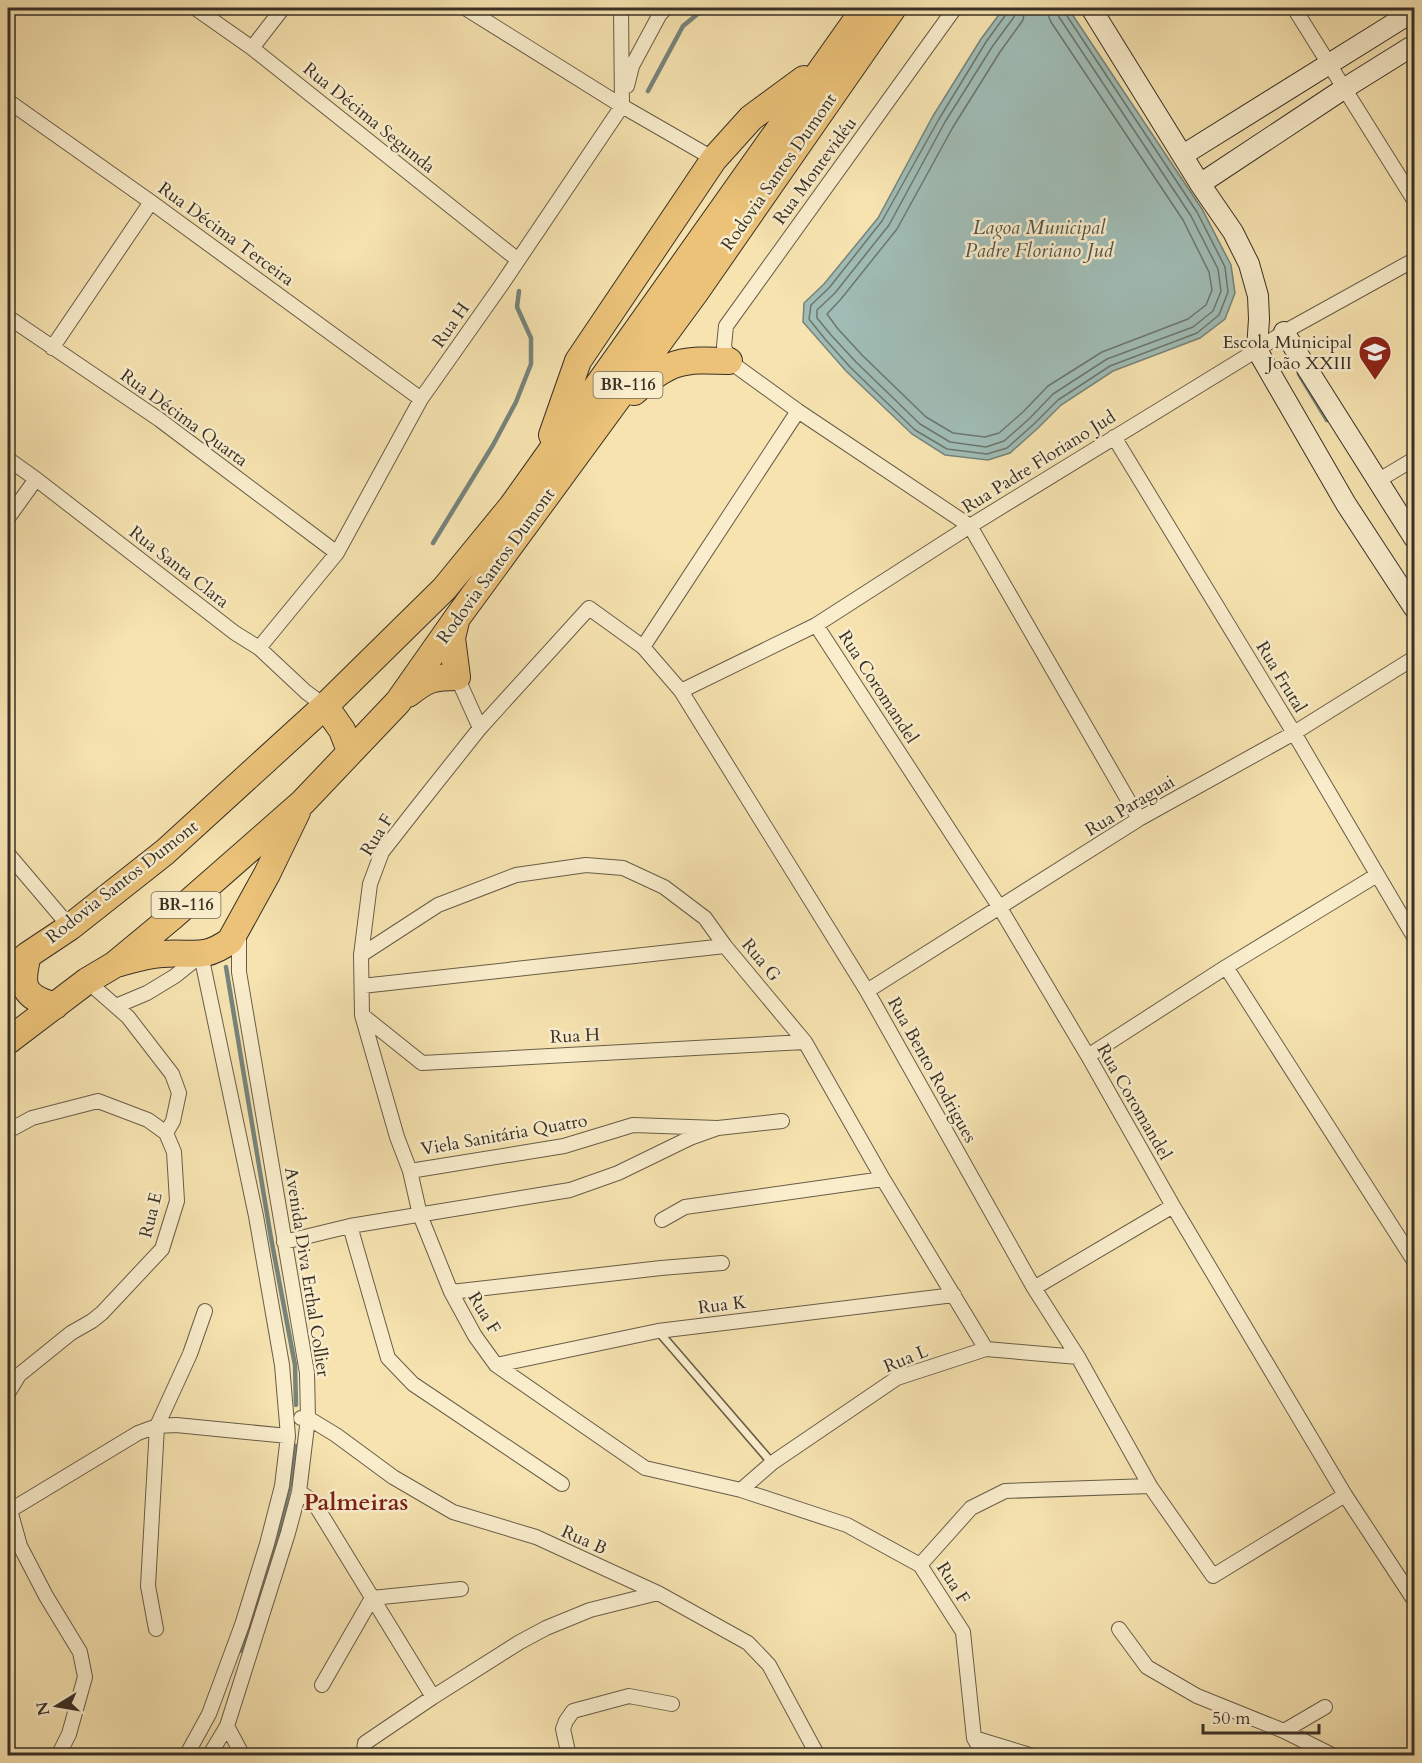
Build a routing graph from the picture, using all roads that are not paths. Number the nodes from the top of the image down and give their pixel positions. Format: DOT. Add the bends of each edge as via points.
graph roads {
  1 [pos="195,8"];
  2 [pos="283,8"];
  3 [pos="465,8"];
  4 [pos="621,8"];
  5 [pos="666,8"];
  6 [pos="865,8"];
  7 [pos="894,8"];
  8 [pos="955,8"];
  9 [pos="1091,8"];
  10 [pos="1294,8"];
  11 [pos="1414,11"];
  12 [pos="1414,45"];
  13 [pos="252,48"];
  14 [pos="828,59"];
  15 [pos="1329,63"];
  16 [pos="1345,88"];
  17 [pos="8,101"];
  18 [pos="622,106"];
  19 [pos="1183,155"];
  20 [pos="714,159"];
  21 [pos="1200,184"];
  22 [pos="1414,200"];
  23 [pos="151,202"];
  24 [pos="518,260"];
  25 [pos="1414,260"];
  26 [pos="8,317"];
  27 [pos="1259,319"];
  28 [pos="1284,332"];
  29 [pos="52,348"];
  30 [pos="1257,350"];
  31 [pos="729,361"];
  32 [pos="421,399"];
  33 [pos="798,411"];
  34 [pos="605,417"];
  35 [pos="1114,437"];
  36 [pos="8,459"];
  37 [pos="1414,459"];
  38 [pos="542,464"];
  39 [pos="36,479"];
  40 [pos="1379,480"];
  41 [pos="8,518"];
  42 [pos="970,526"];
  43 [pos="1414,538"];
  44 [pos="337,553"];
  45 [pos="589,608"];
  46 [pos="1414,608"];
  47 [pos="457,618"];
  48 [pos="816,625"];
  49 [pos="643,647"];
  50 [pos="259,648"];
  51 [pos="1414,658"];
  52 [pos="457,677"];
  53 [pos="681,691"];
  54 [pos="398,702"];
  55 [pos="325,706"];
  56 [pos="480,728"];
  57 [pos="1294,734"];
  58 [pos="350,751"];
  59 [pos="303,802"];
  60 [pos="1139,819"];
  61 [pos="8,854"];
  62 [pos="1377,874"];
  63 [pos="1000,908"];
  64 [pos="239,924"];
  65 [pos="70,927"];
  66 [pos="1414,937"];
  67 [pos="725,946"];
  68 [pos="28,955"];
  69 [pos="201,955"];
  70 [pos="361,955"];
  71 [pos="114,965"];
  72 [pos="1226,967"];
  73 [pos="8,971"];
  74 [pos="87,981"];
  75 [pos="362,986"];
  76 [pos="867,991"];
  77 [pos="55,1006"];
  78 [pos="116,1006"];
  79 [pos="362,1015"];
  80 [pos="8,1041"];
  81 [pos="805,1042"];
  82 [pos="1088,1056"];
  83 [pos="782,1121"];
  84 [pos="718,1128"];
  85 [pos="8,1131"];
  86 [pos="166,1133"];
  87 [pos="410,1171"];
  88 [pos="883,1179"];
  89 [pos="1173,1206"];
  90 [pos="420,1215"];
  91 [pos="662,1220"];
  92 [pos="350,1226"];
  93 [pos="284,1242"];
  94 [pos="1414,1260"];
  95 [pos="722,1263"];
  96 [pos="1034,1288"];
  97 [pos="451,1292"];
  98 [pos="954,1295"];
  99 [pos="205,1311"];
  100 [pos="658,1331"];
  101 [pos="986,1349"];
  102 [pos="1078,1357"];
  103 [pos="496,1365"];
  104 [pos="8,1393"];
  105 [pos="308,1418"];
  106 [pos="287,1419"];
  107 [pos="157,1426"];
  108 [pos="288,1436"];
  109 [pos="772,1463"];
  110 [pos="562,1484"];
  111 [pos="1150,1486"];
  112 [pos="741,1490"];
  113 [pos="299,1492"];
  114 [pos="1345,1495"];
  115 [pos="8,1506"];
  116 [pos="920,1565"];
  117 [pos="461,1589"];
  118 [pos="658,1593"];
  119 [pos="372,1598"];
  120 [pos="1414,1600"];
  121 [pos="156,1629"];
  122 [pos="1119,1629"];
  123 [pos="322,1685"];
  124 [pos="433,1697"];
  125 [pos="672,1704"];
  126 [pos="1325,1707"];
  127 [pos="227,1726"];
  128 [pos="1284,1731"];
  129 [pos="974,1738"];
  130 [pos="58,1755"];
  131 [pos="186,1755"];
  132 [pos="209,1755"];
  133 [pos="243,1755"];
  134 [pos="363,1755"];
  135 [pos="569,1755"];
  136 [pos="818,1755"];
  137 [pos="984,1755"];
  138 [pos="1034,1755"];
  139 [pos="1334,1755"];
  1 -- 13 [label="street, Rua Décima Segunda"];
  2 -- 13 [label="street"];
  3 -- 18 [label="street"];
  4 -- 18 [label="street"];
  5 -- 18 [label="street" via="632,66"];
  6 -- 14 [label="highway, Rodovia Santos Dumont / BR-116"];
  7 -- 34 [label="highway, Rodovia Santos Dumont / BR-116"];
  8 -- 31 [label="street, Rua Montevidéu" via="726,326 724,346"];
  9 -- 19 [label="street"];
  10 -- 15 [label="street"];
  11 -- 15 [label="street"];
  12 -- 16 [label="street"];
  13 -- 24 [label="street, Rua Décima Segunda"];
  14 -- 20 [label="highway" via="751,118"];
  14 -- 38 [label="highway, Rodovia Santos Dumont / BR-116"];
  15 -- 16 [label="street"];
  15 -- 19 [label="street"];
  16 -- 21 [label="street"];
  16 -- 22 [label="street"];
  17 -- 23 [label="street, Rua Décima Terceira"];
  18 -- 20 [label="street"];
  18 -- 24 [label="street, Rua H"];
  19 -- 21 [label="street"];
  20 -- 38 [label="highway" via="578,362"];
  21 -- 27 [label="street" via="1233,232 1249,264"];
  23 -- 29 [label="street"];
  23 -- 32 [label="street, Rua Décima Terceira"];
  24 -- 32 [label="street, Rua H"];
  25 -- 28 [label="street, Rua Padre Floriano Jud"];
  26 -- 29 [label="street, Rua Décima Quarta"];
  27 -- 28 [label="street"];
  27 -- 30 [label="street"];
  28 -- 30 [label="street, Rua Padre Floriano Jud"];
  28 -- 40 [label="street"];
  29 -- 44 [label="street, Rua Décima Quarta" via="160,420"];
  30 -- 35 [label="street, Rua Padre Floriano Jud"];
  30 -- 46 [label="street" via="1346,504"];
  31 -- 33 [label="street"];
  31 -- 34 [label="highway" via="675,363 654,374"];
  32 -- 44 [label="street, Rua H"];
  33 -- 42 [label="street"];
  33 -- 49 [label="street"];
  34 -- 47 [label="highway, Rodovia Santos Dumont / BR-116"];
  35 -- 42 [label="street, Rua Padre Floriano Jud"];
  35 -- 57 [label="street, Rua Frutal"];
  36 -- 39 [label="street, Rua Santa Clara"];
  37 -- 40 [label="street"];
  38 -- 55 [label="highway, Rodovia Santos Dumont / BR-116" via="444,589"];
  39 -- 41 [label="street"];
  39 -- 50 [label="street, Rua Santa Clara"];
  40 -- 43 [label="street"];
  42 -- 48 [label="street, Rua Padre Floriano Jud"];
  42 -- 60 [label="street"];
  44 -- 50 [label="street, Rua H"];
  45 -- 49 [label="street, Rua Bento Rodrigues"];
  45 -- 56 [label="street, Rua F"];
  47 -- 52 [label="highway" via="452,638"];
  47 -- 54 [label="highway, Rodovia Santos Dumont / BR-116"];
  48 -- 53 [label="street, Rua Padre Floriano Jud"];
  48 -- 63 [label="street, Rua Coromandel"];
  49 -- 53 [label="street, Rua Bento Rodrigues"];
  50 -- 55 [label="street, Rua Santa Clara"];
  51 -- 57 [label="street, Rua Paraguai"];
  52 -- 54 [label="highway" via="441,676 425,682"];
  52 -- 56 [label="street"];
  53 -- 76 [label="street, Rua Bento Rodrigues"];
  54 -- 58 [label="highway, Rodovia Santos Dumont / BR-116"];
  55 -- 58 [label="highway" via="342,729"];
  55 -- 65 [label="highway, Rodovia Santos Dumont / BR-116" via="165,852"];
  56 -- 70 [label="street, Rua F" via="382,852 370,884"];
  57 -- 60 [label="street, Rua Paraguai"];
  57 -- 62 [label="street, Rua Frutal"];
  58 -- 59 [label="highway, Rodovia Santos Dumont / BR-116"];
  59 -- 64 [label="highway"];
  59 -- 71 [label="highway, Rodovia Santos Dumont / BR-116"];
  60 -- 63 [label="street, Rua Paraguai"];
  61 -- 65 [label="street"];
  62 -- 66 [label="street, Rua Frutal"];
  62 -- 72 [label="street"];
  63 -- 76 [label="street, Rua Paraguai"];
  63 -- 82 [label="street, Rua Coromandel"];
  64 -- 69 [label="highway" via="230,941"];
  64 -- 93 [label="street, Avenida Diva Erthal Collier" via="239,972"];
  65 -- 68 [label="highway, Rodovia Santos Dumont / BR-116"];
  67 -- 70 [label="street, Rua G" via="705,918 664,887 623,868 586,865 516,875 438,905"];
  67 -- 75 [label="street"];
  67 -- 81 [label="street, Rua G"];
  68 -- 73 [label="highway, Rodovia Santos Dumont / BR-116"];
  68 -- 77 [label="highway" via="23,976 25,989 40,1001"];
  69 -- 71 [label="highway" via="147,956"];
  69 -- 78 [label="street" via="147,993"];
  69 -- 106 [label="street" via="256,1216 282,1365"];
  70 -- 75 [label="street, Rua F"];
  71 -- 74 [label="highway, Rodovia Santos Dumont / BR-116"];
  72 -- 82 [label="street"];
  72 -- 94 [label="street"];
  74 -- 77 [label="highway, Rodovia Santos Dumont / BR-116"];
  74 -- 78 [label="street"];
  75 -- 79 [label="street, Rua F"];
  76 -- 96 [label="street, Rua Bento Rodrigues"];
  77 -- 80 [label="highway, Rodovia Santos Dumont / BR-116"];
  78 -- 86 [label="street" via="172,1074 179,1093"];
  79 -- 81 [label="street, Rua H" via="422,1063"];
  79 -- 87 [label="street, Rua F"];
  81 -- 88 [label="street, Rua G"];
  82 -- 89 [label="street, Rua Coromandel"];
  83 -- 84 [label="street, Viela Sanitária Quatro"];
  84 -- 87 [label="street, Viela Sanitária Quatro" via="633,1125 564,1146"];
  84 -- 90 [label="street" via="570,1190"];
  85 -- 86 [label="street" via="32,1118 98,1101 148,1120"];
  86 -- 104 [label="street, Rua E" via="174,1152 177,1201 162,1249 93,1321 71,1333 18,1375"];
  87 -- 90 [label="street, Rua F"];
  88 -- 91 [label="street" via="685,1207"];
  88 -- 98 [label="street, Rua G"];
  89 -- 96 [label="street"];
  89 -- 114 [label="street, Rua Coromandel"];
  90 -- 92 [label="street"];
  90 -- 97 [label="street, Rua F"];
  92 -- 93 [label="street"];
  92 -- 110 [label="street" via="388,1358 413,1384"];
  93 -- 105 [label="street, Avenida Diva Erthal Collier" via="307,1373"];
  95 -- 97 [label="street"];
  96 -- 102 [label="street, Rua Bento Rodrigues"];
  97 -- 103 [label="street, Rua F"];
  98 -- 100 [label="street, Rua K"];
  98 -- 101 [label="street, Rua G"];
  99 -- 107 [label="street"];
  100 -- 103 [label="street, Rua K"];
  100 -- 109 [label="lane"];
  101 -- 102 [label="street, Rua L"];
  101 -- 109 [label="street, Rua L" via="897,1378"];
  102 -- 111 [label="street, Rua Bento Rodrigues"];
  103 -- 112 [label="street, Rua F" via="645,1468"];
  105 -- 106 [label="street"];
  105 -- 113 [label="street, Avenida Diva Erthal Collier"];
  105 -- 118 [label="street, Rua B" via="393,1477 453,1512 536,1537"];
  106 -- 108 [label="street"];
  107 -- 108 [label="street"];
  107 -- 115 [label="street"];
  107 -- 121 [label="street" via="148,1586"];
  108 -- 131 [label="street" via="282,1486 242,1625 209,1714"];
  109 -- 112 [label="street, Rua L"];
  111 -- 114 [label="street, Rua Bento Rodrigues" via="1214,1576"];
  111 -- 116 [label="street" via="1005,1491 971,1508"];
  112 -- 116 [label="street, Rua F" via="847,1525"];
  113 -- 119 [label="street" via="313,1501"];
  113 -- 127 [label="street, Avenida Diva Erthal Collier"];
  114 -- 120 [label="street, Rua Coromandel"];
  115 -- 130 [label="street" via="20,1546 80,1652 85,1677 69,1734"];
  116 -- 129 [label="street, Rua F" via="963,1632"];
  117 -- 119 [label="street"];
  118 -- 124 [label="street" via="590,1610 546,1628"];
  118 -- 136 [label="street, Rua B" via="748,1643 769,1665"];
  119 -- 123 [label="street"];
  119 -- 124 [label="street"];
  122 -- 128 [label="street" via="1147,1667 1197,1696"];
  124 -- 134 [label="street" via="365,1743"];
  125 -- 135 [label="street" via="629,1696 573,1711 563,1729"];
  126 -- 128 [label="street"];
  127 -- 132 [label="street, Avenida Diva Erthal Collier"];
  127 -- 133 [label="street"];
  128 -- 139 [label="street"];
  129 -- 137 [label="street"];
  129 -- 138 [label="street"];
}
